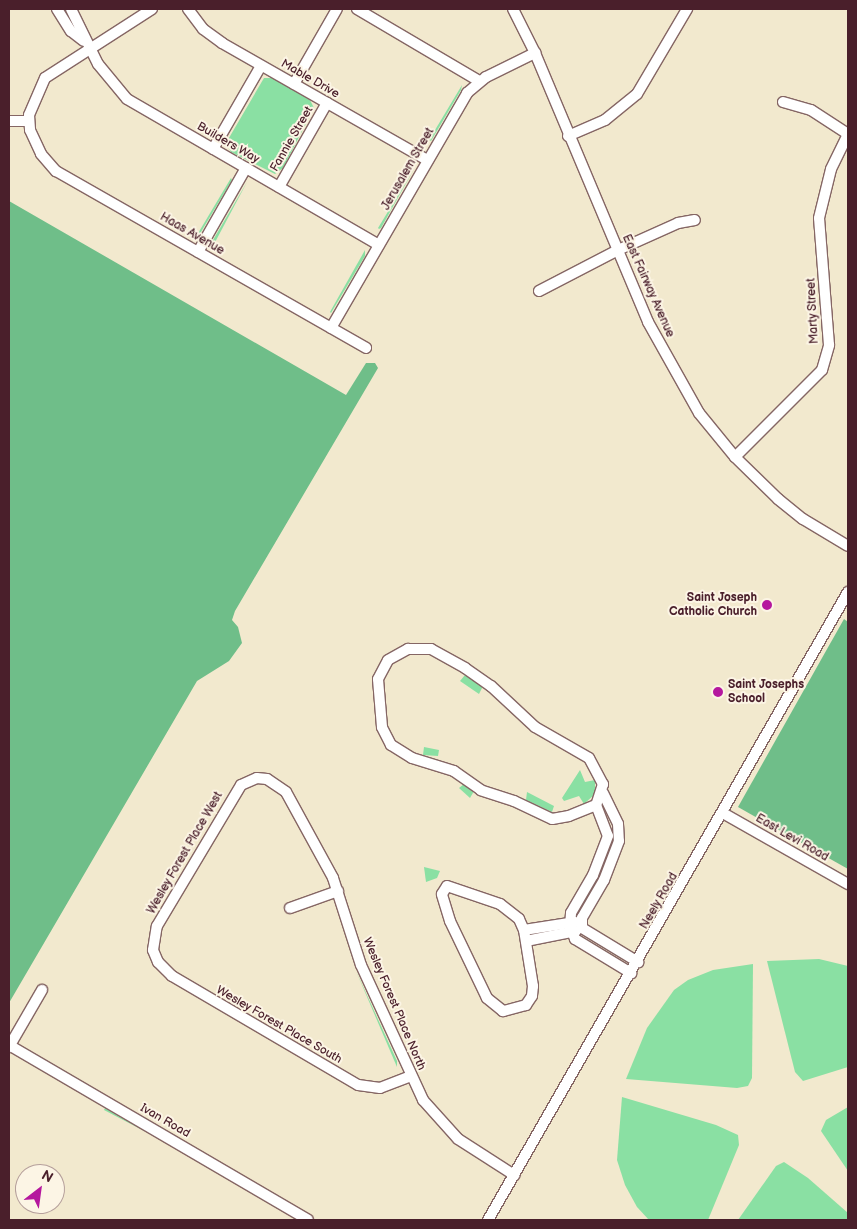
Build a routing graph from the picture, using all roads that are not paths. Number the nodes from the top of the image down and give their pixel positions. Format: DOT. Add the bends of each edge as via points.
graph roads {
  1 [pos="57,9"];
  2 [pos="72,9"];
  3 [pos="152,9"];
  4 [pos="188,9"];
  5 [pos="337,9"];
  6 [pos="357,9"];
  7 [pos="513,9"];
  8 [pos="687,9"];
  9 [pos="86,44"];
  10 [pos="535,53"];
  11 [pos="262,66"];
  12 [pos="479,81"];
  13 [pos="294,84"];
  14 [pos="783,102"];
  15 [pos="327,103"];
  16 [pos="9,121"];
  17 [pos="28,121"];
  18 [pos="848,134"];
  19 [pos="568,136"];
  20 [pos="214,149"];
  21 [pos="427,160"];
  22 [pos="246,168"];
  23 [pos="279,187"];
  24 [pos="695,220"];
  25 [pos="379,244"];
  26 [pos="618,250"];
  27 [pos="198,252"];
  28 [pos="538,291"];
  29 [pos="331,328"];
  30 [pos="366,348"];
  31 [pos="735,457"];
  32 [pos="848,546"];
  33 [pos="848,592"];
  34 [pos="250,780"];
  35 [pos="603,793"];
  36 [pos="596,805"];
  37 [pos="724,813"];
  38 [pos="588,884"];
  39 [pos="848,884"];
  40 [pos="598,890"];
  41 [pos="338,891"];
  42 [pos="290,908"];
  43 [pos="569,922"];
  44 [pos="582,925"];
  45 [pos="524,930"];
  46 [pos="572,933"];
  47 [pos="598,938"];
  48 [pos="526,941"];
  49 [pos="153,945"];
  50 [pos="591,949"];
  51 [pos="638,962"];
  52 [pos="631,973"];
  53 [pos="42,990"];
  54 [pos="9,1046"];
  55 [pos="411,1076"];
  56 [pos="514,1175"];
  57 [pos="308,1220"];
  58 [pos="488,1220"];
  1 -- 9 [label="street, Builders Way" via="71,31"];
  2 -- 9 [label="street, Builders Way" via="81,24"];
  3 -- 9 [label="street"];
  4 -- 11 [label="street, Mable Drive" via="210,35"];
  5 -- 13 [label="street"];
  6 -- 12 [label="street"];
  7 -- 10 [label="street, East Fairway Avenue"];
  8 -- 19 [label="street" via="636,94 605,120"];
  9 -- 17 [label="street" via="45,78 32,102"];
  9 -- 20 [label="street, Builders Way" via="107,78 127,99"];
  10 -- 12 [label="street, Jerusalem Street"];
  10 -- 19 [label="street, East Fairway Avenue"];
  11 -- 13 [label="street, Mable Drive"];
  11 -- 20 [label="street"];
  12 -- 21 [label="street, Jerusalem Street" via="464,98"];
  13 -- 15 [label="street, Mable Drive"];
  14 -- 18 [label="street" via="811,110"];
  15 -- 21 [label="street, Mable Drive"];
  15 -- 23 [label="street, Fannie Street"];
  16 -- 17 [label="street"];
  17 -- 27 [label="street, Haas Avenue" via="41,154 56,171"];
  18 -- 31 [label="street, Marty Street" via="831,169 819,218 829,345 822,370"];
  19 -- 26 [label="street, East Fairway Avenue"];
  20 -- 22 [label="street, Builders Way"];
  21 -- 25 [label="street, Jerusalem Street"];
  22 -- 23 [label="street, Builders Way"];
  22 -- 27 [label="street"];
  23 -- 25 [label="street, Builders Way"];
  24 -- 26 [label="street" via="678,223"];
  25 -- 29 [label="street, Jerusalem Street"];
  26 -- 28 [label="street"];
  26 -- 31 [label="street, East Fairway Avenue" via="648,322 680,380 699,413"];
  27 -- 29 [label="street, Haas Avenue"];
  29 -- 30 [label="street, Haas Avenue"];
  31 -- 32 [label="street, East Fairway Avenue" via="803,519"];
  33 -- 37 [label="street, Neely Road"];
  34 -- 41 [label="street, Wesley Forest Place North" via="271,780 286,792"];
  34 -- 49 [label="street, Wesley Forest Place West" via="238,787 225,808 160,921"];
  35 -- 36 [label="street"];
  35 -- 36 [label="street" via="603,784 589,758 535,727 491,686 465,668 431,649 415,648 391,657 381,668 377,684 382,727 391,745 399,751 442,765 481,790 552,819"];
  35 -- 40 [label="street" via="620,832"];
  36 -- 38 [label="street" via="608,836"];
  37 -- 39 [label="street, East Levi Road"];
  37 -- 51 [label="street, Neely Road"];
  38 -- 40 [label="street"];
  38 -- 43 [label="street"];
  40 -- 44 [label="street"];
  41 -- 42 [label="street"];
  41 -- 55 [label="street, Wesley Forest Place North" via="362,965"];
  43 -- 44 [label="street"];
  43 -- 45 [label="street"];
  43 -- 46 [label="street"];
  44 -- 46 [label="street"];
  44 -- 47 [label="street"];
  45 -- 48 [label="street"];
  45 -- 48 [label="street" via="515,913 500,904 447,886 443,888 450,921 486,998 503,1011 522,1007 532,996"];
  46 -- 48 [label="street"];
  46 -- 50 [label="street"];
  47 -- 50 [label="street"];
  47 -- 51 [label="street"];
  49 -- 55 [label="street, Wesley Forest Place South" via="158,962 172,976 358,1085 380,1088"];
  50 -- 52 [label="street"];
  51 -- 52 [label="street, Neely Road"];
  52 -- 56 [label="street, Neely Road"];
  53 -- 54 [label="street"];
  54 -- 57 [label="street, Ivan Road"];
  55 -- 56 [label="street, Wesley Forest Place North" via="423,1100 446,1129"];
  56 -- 58 [label="street, Neely Road"];
}
